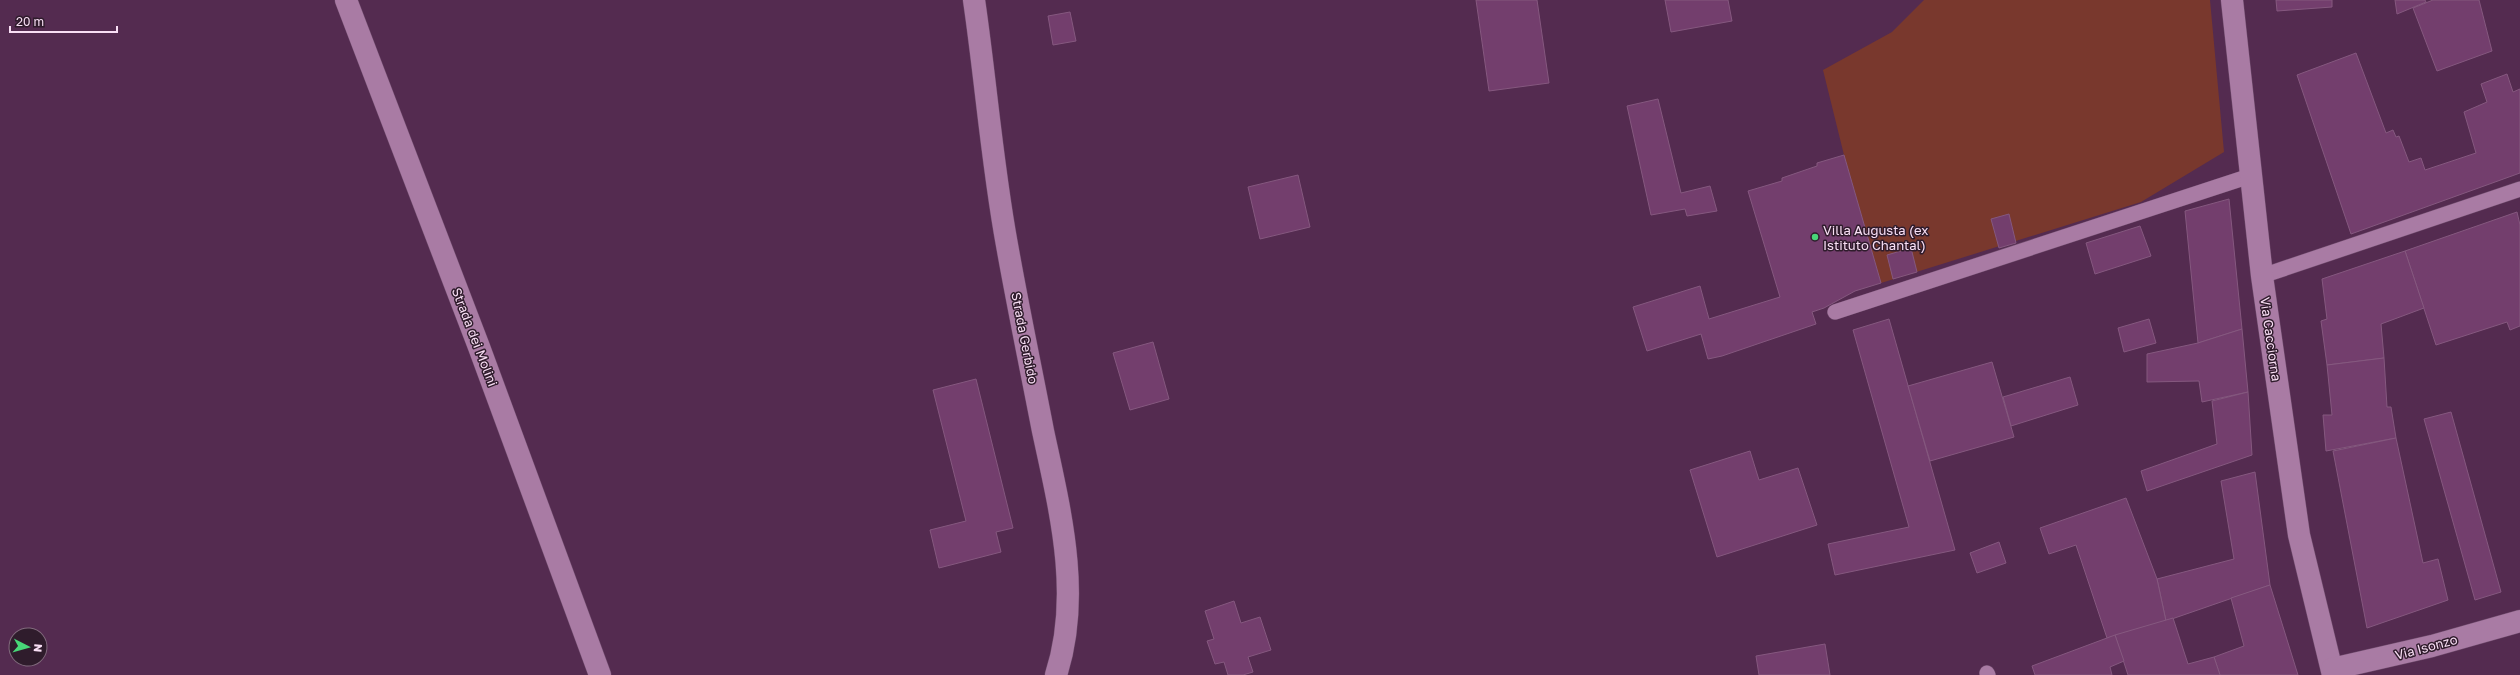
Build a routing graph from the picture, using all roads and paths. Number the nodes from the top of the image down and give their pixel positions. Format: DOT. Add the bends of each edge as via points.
graph roads {
  1 [pos="346,0"];
  2 [pos="974,0"];
  3 [pos="2232,0"];
  4 [pos="2250,176"];
  5 [pos="2520,189"];
  6 [pos="2262,276"];
  7 [pos="1836,312"];
  8 [pos="2520,621"];
  9 [pos="2333,672"];
  10 [pos="600,675"];
  11 [pos="1056,675"];
  1 -- 10 [label="street, Strada dei Molini" via="479,347"];
  2 -- 11 [label="street, Strada Gerbido" via="1005,237 1059,510 1067,564 1069,605 1062,656"];
  3 -- 4 [label="street, Via Cacciorna"];
  4 -- 6 [label="street, Via Cacciorna"];
  4 -- 7 [label="lane"];
  5 -- 6 [label="lane"];
  6 -- 9 [label="street, Via Cacciorna" via="2299,535"];
  8 -- 9 [label="street, Via Isonzo"];
}
